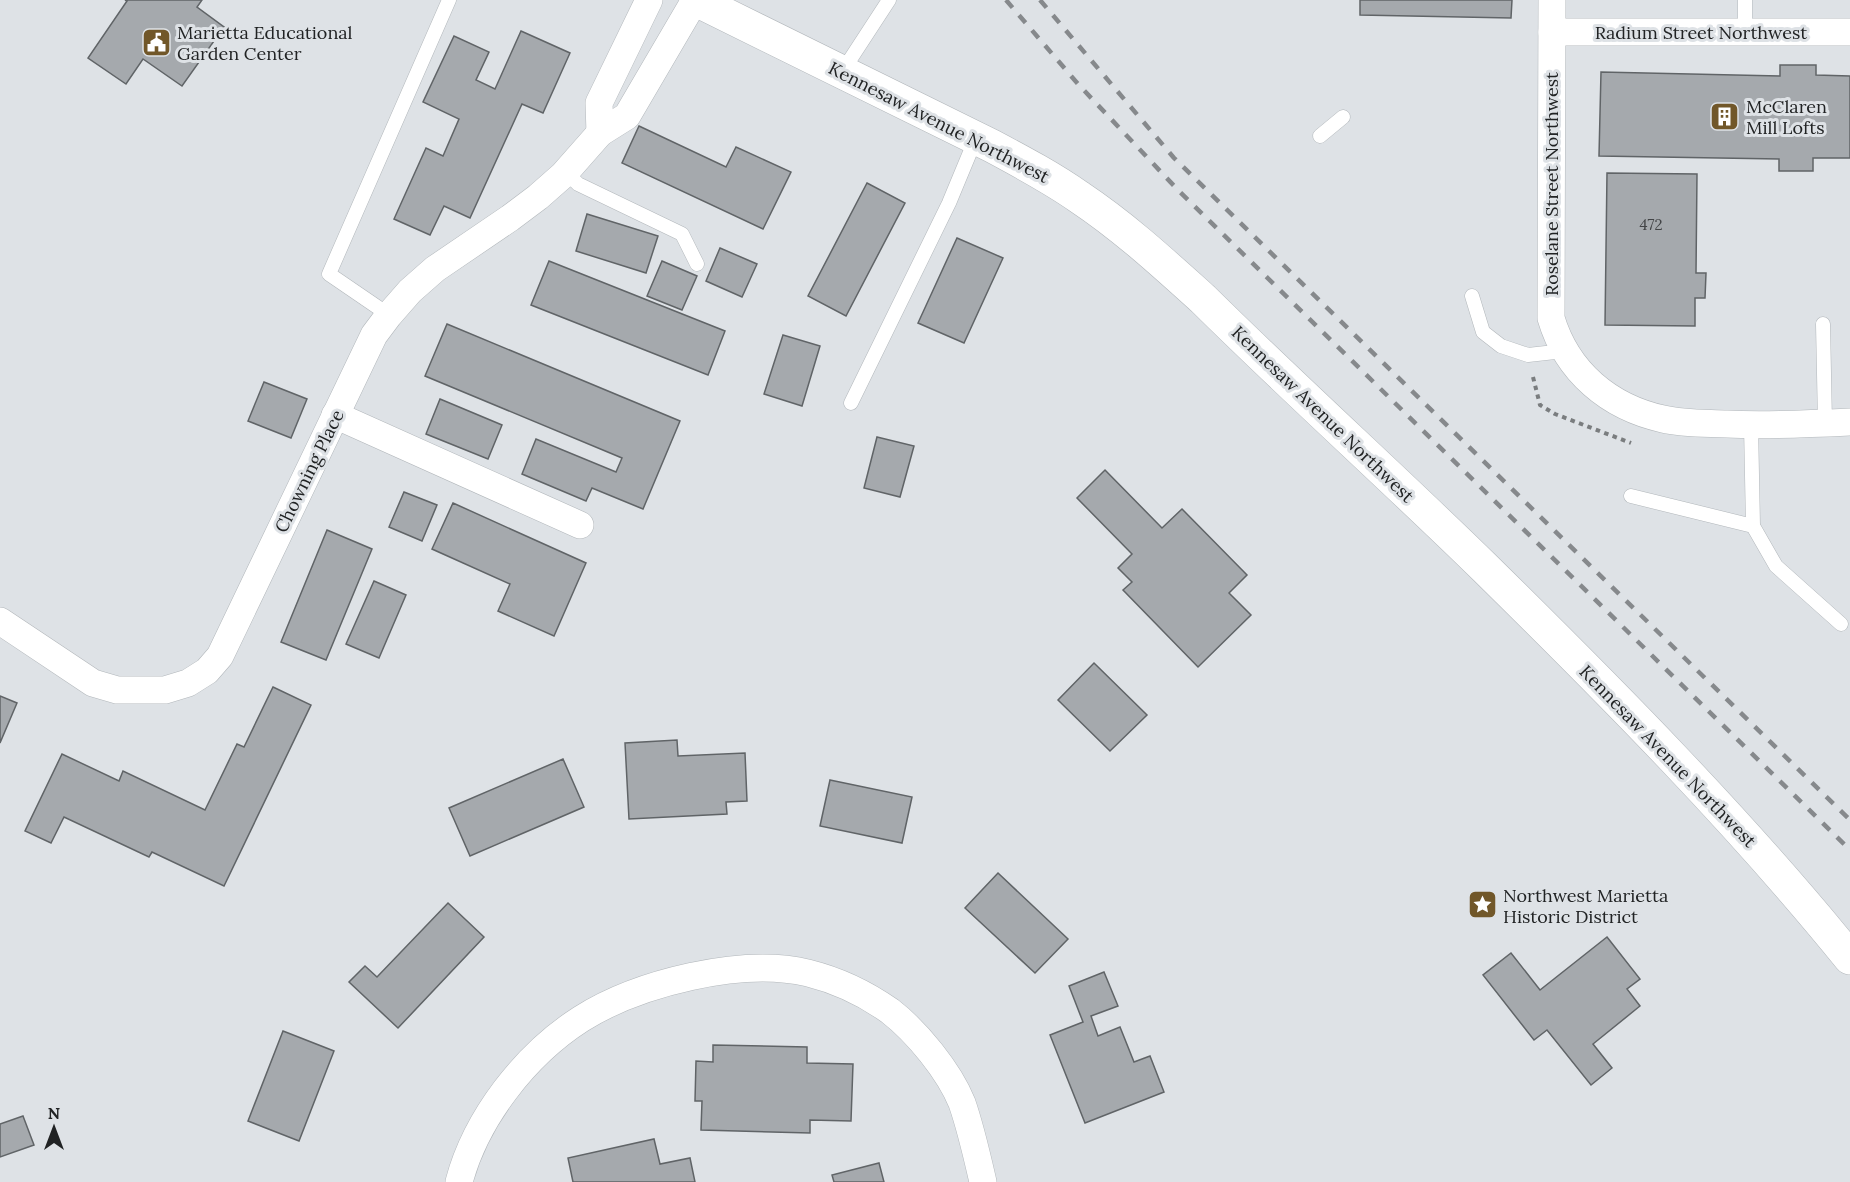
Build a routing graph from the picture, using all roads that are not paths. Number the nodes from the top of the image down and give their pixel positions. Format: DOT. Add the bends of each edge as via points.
graph roads {
  1 [pos="449,0"];
  2 [pos="649,0"];
  3 [pos="696,0"];
  4 [pos="889,0"];
  5 [pos="1552,0"];
  6 [pos="1745,0"];
  7 [pos="1552,32"];
  8 [pos="1745,32"];
  9 [pos="1850,32"];
  10 [pos="842,72"];
  11 [pos="1343,117"];
  12 [pos="600,133"];
  13 [pos="1320,136"];
  14 [pos="976,138"];
  15 [pos="566,172"];
  16 [pos="697,264"];
  17 [pos="1472,296"];
  18 [pos="389,315"];
  19 [pos="1823,324"];
  20 [pos="1567,357"];
  21 [pos="851,403"];
  22 [pos="335,415"];
  23 [pos="1837,423"];
  24 [pos="1751,425"];
  25 [pos="1631,496"];
  26 [pos="580,525"];
  27 [pos="1754,526"];
  28 [pos="0,621"];
  29 [pos="1841,624"];
  30 [pos="1850,958"];
  31 [pos="459,1182"];
  32 [pos="983,1182"];
  1 -- 18 [label="lane" via="329,274"];
  2 -- 12 [label="street" via="600,103"];
  3 -- 10 [label="street, Kennesaw Avenue Northwest"];
  3 -- 12 [label="street, Chowning Place" via="627,116"];
  4 -- 10 [label="lane"];
  5 -- 7 [label="street, Roselane Street Northwest"];
  6 -- 8 [label="lane"];
  7 -- 8 [label="street, Radium Street Northwest"];
  7 -- 20 [label="street, Roselane Street Northwest" via="1551,318"];
  8 -- 9 [label="street, Radium Street Northwest"];
  10 -- 14 [label="street, Kennesaw Avenue Northwest"];
  11 -- 13 [label="lane"];
  12 -- 15 [label="street, Chowning Place"];
  14 -- 21 [label="lane" via="949,203"];
  14 -- 30 [label="street, Kennesaw Avenue Northwest" via="1080,197 1203,299 1670,753"];
  15 -- 16 [label="lane" via="578,184 682,234"];
  15 -- 18 [label="street, Chowning Place" via="510,218 435,269"];
  17 -- 20 [label="lane" via="1483,332 1501,346 1528,355"];
  18 -- 22 [label="street, Chowning Place" via="374,334"];
  19 -- 23 [label="lane"];
  20 -- 24 [label="street" via="1593,385 1635,411 1664,419"];
  22 -- 26 [label="street"];
  22 -- 28 [label="street, Chowning Place" via="220,656 207,671 188,683 142,692 93,683"];
  23 -- 24 [label="street"];
  24 -- 27 [label="lane"];
  25 -- 27 [label="lane"];
  27 -- 29 [label="lane" via="1776,566"];
  31 -- 32 [label="street" via="476,1134 503,1092 540,1052 581,1019 663,984 751,969 807,973 832,981 874,1001 909,1028 961,1101"];
}
